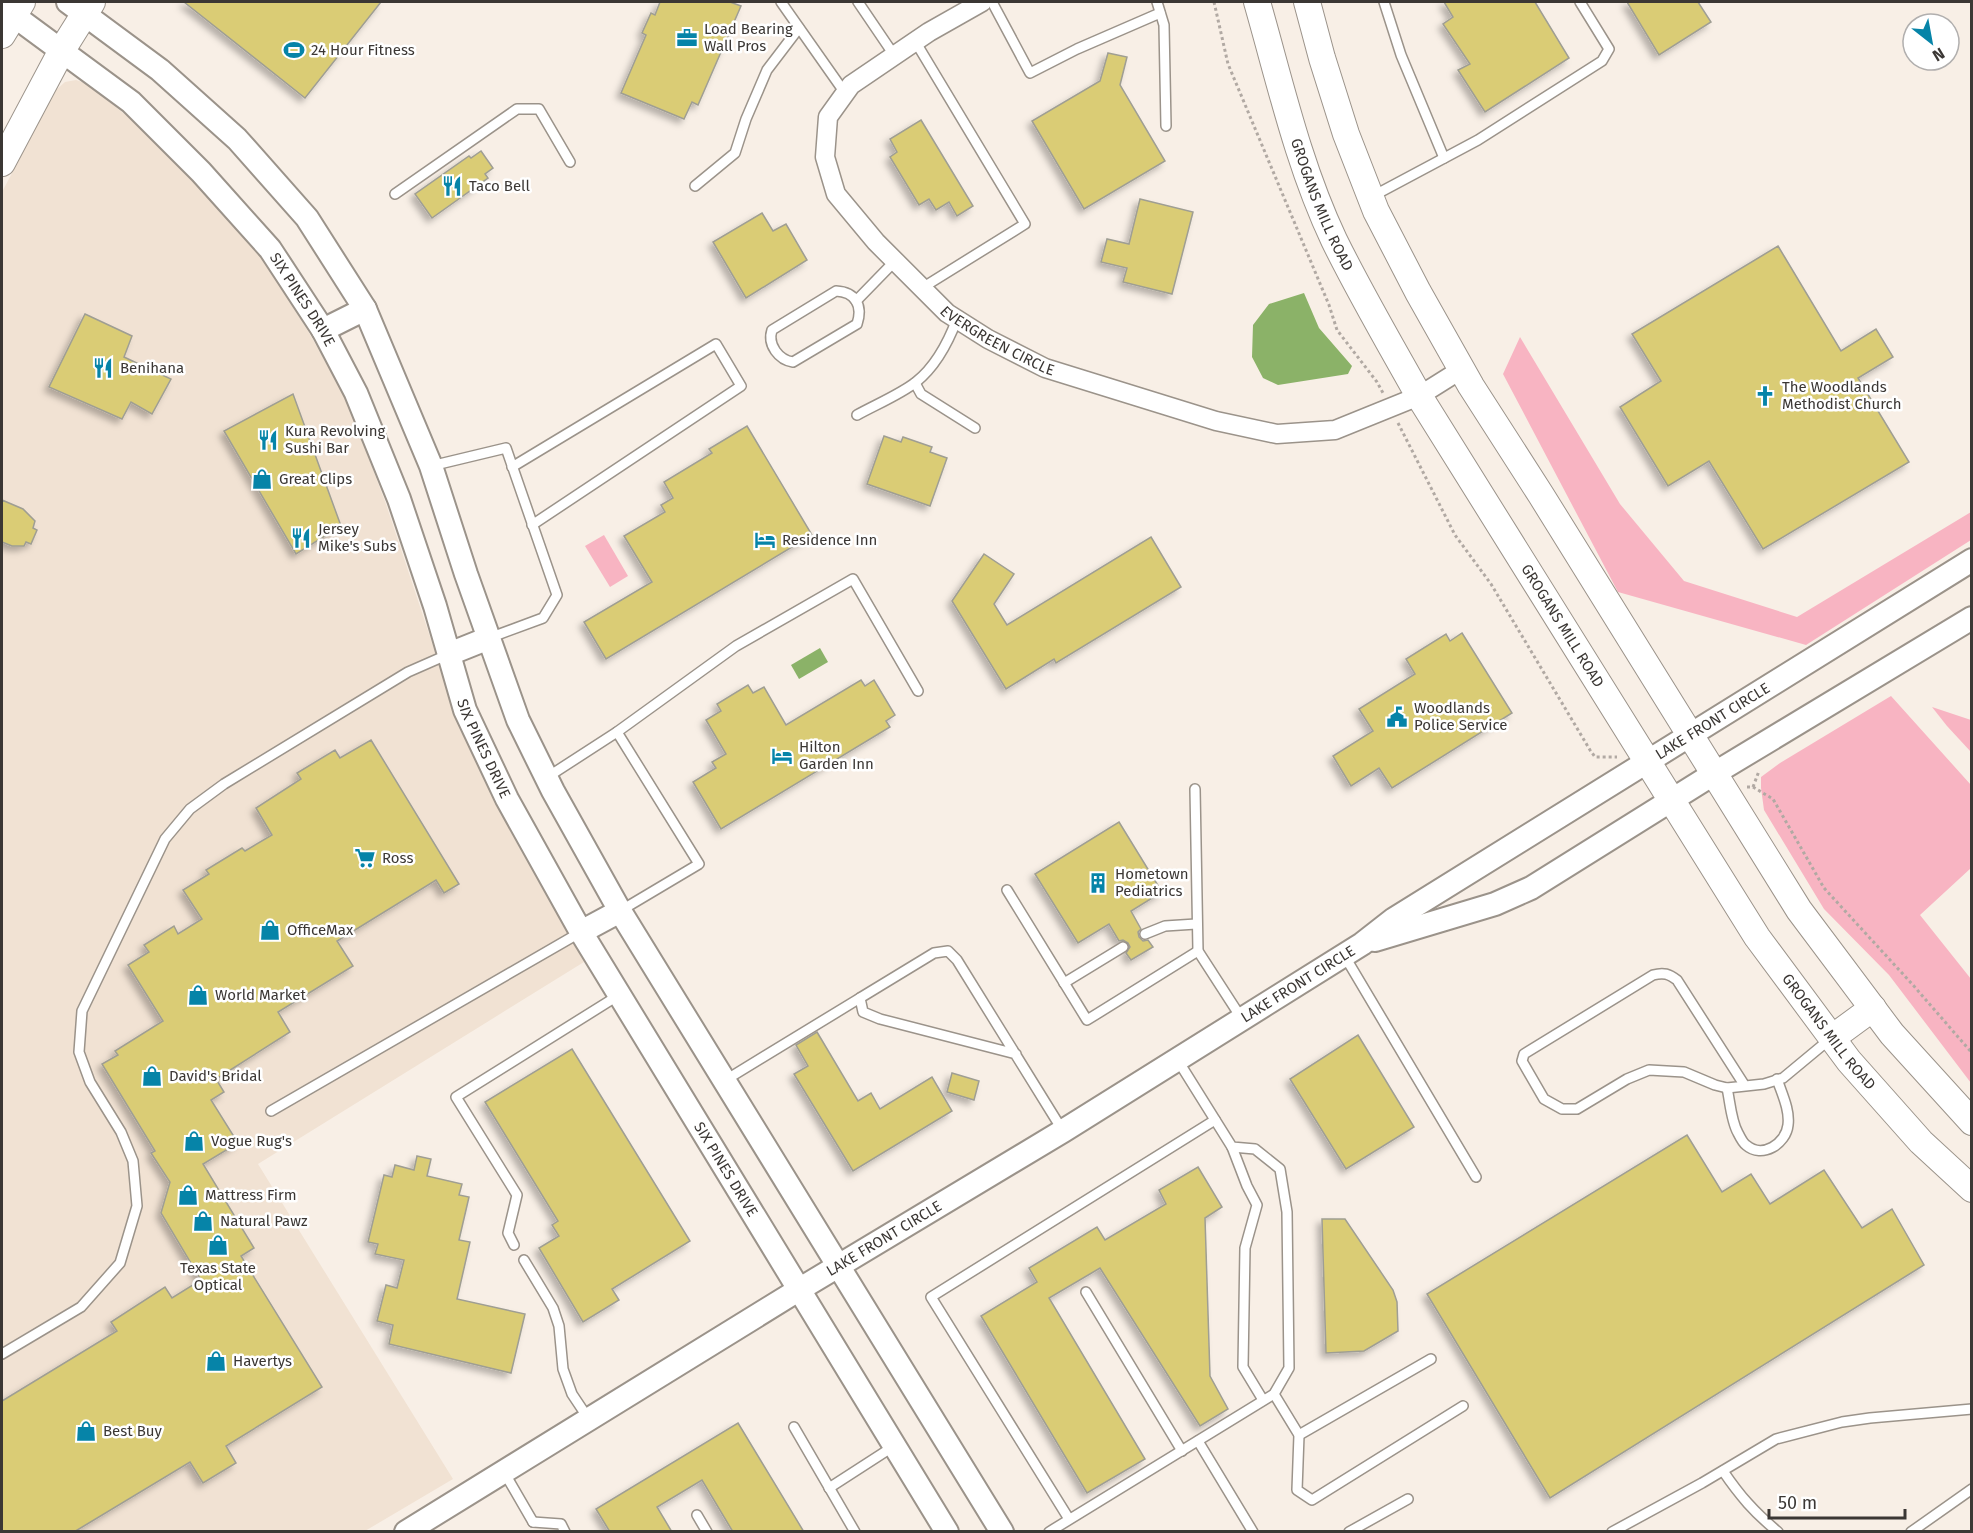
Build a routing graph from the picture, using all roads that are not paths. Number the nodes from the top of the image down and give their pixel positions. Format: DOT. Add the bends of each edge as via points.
graph roads {
  1 [pos="781,2"];
  2 [pos="858,2"];
  3 [pos="982,2"];
  4 [pos="992,2"];
  5 [pos="1157,2"];
  6 [pos="1257,2"];
  7 [pos="1307,2"];
  8 [pos="1383,2"];
  9 [pos="1580,2"];
  10 [pos="81,6"];
  11 [pos="1160,13"];
  12 [pos="9,14"];
  13 [pos="800,28"];
  14 [pos="915,41"];
  15 [pos="62,50"];
  16 [pos="894,55"];
  17 [pos="844,93"];
  18 [pos="1166,126"];
  19 [pos="1444,158"];
  20 [pos="570,162"];
  21 [pos="2,163"];
  22 [pos="695,186"];
  23 [pos="395,195"];
  24 [pos="1371,198"];
  25 [pos="895,261"];
  26 [pos="922,288"];
  27 [pos="856,301"];
  28 [pos="365,309"];
  29 [pos="957,319"];
  30 [pos="323,330"];
  31 [pos="1462,369"];
  32 [pos="915,383"];
  33 [pos="1419,396"];
  34 [pos="857,415"];
  35 [pos="975,429"];
  36 [pos="431,466"];
  37 [pos="513,467"];
  38 [pos="532,525"];
  39 [pos="1971,560"];
  40 [pos="1971,618"];
  41 [pos="489,638"];
  42 [pos="449,654"];
  43 [pos="918,691"];
  44 [pos="617,732"];
  45 [pos="1691,734"];
  46 [pos="1649,762"];
  47 [pos="1721,770"];
  48 [pos="546,778"];
  49 [pos="1196,789"];
  50 [pos="1673,801"];
  51 [pos="1007,890"];
  52 [pos="620,911"];
  53 [pos="1196,924"];
  54 [pos="581,932"];
  55 [pos="1145,934"];
  56 [pos="1123,947"];
  57 [pos="1353,950"];
  58 [pos="1198,951"];
  59 [pos="1064,983"];
  60 [pos="619,995"];
  61 [pos="860,998"];
  62 [pos="1873,1008"];
  63 [pos="1242,1019"];
  64 [pos="1832,1038"];
  65 [pos="1016,1054"];
  66 [pos="1177,1059"];
  67 [pos="1777,1080"];
  68 [pos="724,1081"];
  69 [pos="1745,1086"];
  70 [pos="1727,1088"];
  71 [pos="272,1111"];
  72 [pos="1215,1120"];
  73 [pos="1971,1122"];
  74 [pos="1063,1131"];
  75 [pos="1232,1147"];
  76 [pos="1476,1177"];
  77 [pos="1971,1189"];
  78 [pos="514,1245"];
  79 [pos="524,1260"];
  80 [pos="838,1267"];
  81 [pos="800,1289"];
  82 [pos="1086,1292"];
  83 [pos="2,1353"];
  84 [pos="1431,1359"];
  85 [pos="1274,1394"];
  86 [pos="1263,1400"];
  87 [pos="1463,1407"];
  88 [pos="1971,1409"];
  89 [pos="590,1420"];
  90 [pos="794,1427"];
  91 [pos="1299,1435"];
  92 [pos="1198,1441"];
  93 [pos="894,1446"];
  94 [pos="1182,1450"];
  95 [pos="1722,1471"];
  96 [pos="504,1472"];
  97 [pos="830,1488"];
  98 [pos="1971,1490"];
  99 [pos="1408,1499"];
  100 [pos="697,1515"];
  101 [pos="1069,1519"];
  102 [pos="533,1522"];
  103 [pos="406,1532"];
  104 [pos="528,1532"];
  105 [pos="565,1532"];
  106 [pos="707,1532"];
  107 [pos="855,1532"];
  108 [pos="947,1532"];
  109 [pos="1002,1532"];
  110 [pos="1049,1532"];
  111 [pos="1253,1532"];
  112 [pos="1349,1532"];
  113 [pos="1611,1532"];
  114 [pos="1778,1532"];
  115 [pos="1911,1532"];
  1 -- 13 [label="lane"];
  2 -- 16 [label="lane"];
  3 -- 14 [label="street, EVERGREEN CIRCLE"];
  4 -- 11 [label="lane" via="1030,73"];
  5 -- 11 [label="lane"];
  6 -- 33 [label="main road, GROGANS MILL ROAD" via="1303,161 1334,239"];
  7 -- 24 [label="main road" via="1346,134"];
  8 -- 19 [label="lane"];
  9 -- 19 [label="lane" via="1609,49 1602,61"];
  10 -- 15 [label="main road"];
  10 -- 28 [label="street" via="237,139 307,218"];
  11 -- 18 [label="lane" via="1164,25"];
  12 -- 15 [label="street, SIX PINES DRIVE"];
  13 -- 17 [label="lane"];
  13 -- 22 [label="lane" via="767,70 735,153"];
  14 -- 16 [label="street, EVERGREEN CIRCLE"];
  14 -- 26 [label="lane" via="1025,224"];
  15 -- 21 [label="main road"];
  15 -- 30 [label="street, SIX PINES DRIVE" via="131,102 201,172 270,249"];
  16 -- 17 [label="street, EVERGREEN CIRCLE"];
  17 -- 25 [label="street, EVERGREEN CIRCLE" via="828,117 825,157 836,194"];
  19 -- 24 [label="lane"];
  20 -- 23 [label="lane" via="539,109 517,109"];
  24 -- 31 [label="main road"];
  25 -- 26 [label="street, EVERGREEN CIRCLE"];
  25 -- 27 [label="lane"];
  26 -- 29 [label="street, EVERGREEN CIRCLE"];
  27 -- 27 [label="lane" via="844,291 836,291 772,330 771,343 785,361 793,362 857,324 860,314"];
  28 -- 30 [label="street"];
  28 -- 36 [label="street"];
  29 -- 32 [label="lane" via="949,342"];
  29 -- 33 [label="street, EVERGREEN CIRCLE" via="1045,368 1216,421 1277,434 1335,430"];
  30 -- 42 [label="street, SIX PINES DRIVE" via="356,393 399,499"];
  31 -- 33 [label="street, EVERGREEN CIRCLE"];
  31 -- 45 [label="main road"];
  32 -- 34 [label="lane"];
  32 -- 35 [label="lane" via="921,394"];
  33 -- 46 [label="main road, GROGANS MILL ROAD"];
  36 -- 37 [label="lane" via="506,448"];
  36 -- 41 [label="street"];
  37 -- 38 [label="lane"];
  37 -- 38 [label="lane" via="716,344 741,386"];
  38 -- 41 [label="lane" via="557,595 543,618"];
  39 -- 45 [label="street, LAKE FRONT CIRCLE"];
  40 -- 47 [label="street, LAKE FRONT CIRCLE"];
  41 -- 42 [label="street"];
  41 -- 48 [label="street" via="518,720"];
  42 -- 54 [label="street, SIX PINES DRIVE" via="465,710 493,770"];
  42 -- 83 [label="lane" via="408,672 224,784 190,809 165,839 82,1011 79,1052 90,1082 121,1132 133,1161 137,1206 120,1263 81,1307"];
  43 -- 44 [label="lane" via="853,579 736,646"];
  44 -- 48 [label="lane"];
  44 -- 52 [label="lane" via="699,864"];
  45 -- 46 [label="street, LAKE FRONT CIRCLE"];
  45 -- 47 [label="main road"];
  46 -- 50 [label="main road, GROGANS MILL ROAD"];
  46 -- 57 [label="street, LAKE FRONT CIRCLE" via="1394,919"];
  47 -- 50 [label="street, LAKE FRONT CIRCLE"];
  47 -- 62 [label="main road" via="1799,910"];
  48 -- 52 [label="street"];
  49 -- 53 [label="lane"];
  50 -- 57 [label="street, LAKE FRONT CIRCLE" via="1515,897"];
  50 -- 64 [label="main road, GROGANS MILL ROAD" via="1757,937"];
  51 -- 59 [label="lane"];
  52 -- 54 [label="street"];
  52 -- 68 [label="street"];
  53 -- 55 [label="lane" via="1165,926"];
  53 -- 58 [label="lane"];
  54 -- 60 [label="street, SIX PINES DRIVE"];
  54 -- 71 [label="lane"];
  56 -- 59 [label="lane"];
  57 -- 63 [label="street, LAKE FRONT CIRCLE"];
  57 -- 76 [label="lane"];
  58 -- 59 [label="lane" via="1087,1020"];
  58 -- 63 [label="lane"];
  60 -- 78 [label="lane" via="456,1097 517,1195 508,1233"];
  60 -- 81 [label="street, SIX PINES DRIVE"];
  61 -- 65 [label="lane" via="863,1012 880,1019"];
  61 -- 65 [label="lane" via="934,953 948,951"];
  61 -- 68 [label="lane"];
  62 -- 64 [label="main road"];
  62 -- 73 [label="main road"];
  63 -- 66 [label="street, LAKE FRONT CIRCLE"];
  64 -- 67 [label="lane"];
  64 -- 77 [label="main road, GROGANS MILL ROAD" via="1921,1142"];
  65 -- 74 [label="lane"];
  66 -- 72 [label="lane"];
  66 -- 74 [label="street, LAKE FRONT CIRCLE"];
  67 -- 69 [label="lane"];
  67 -- 70 [label="lane" via="1788,1127 1773,1148 1760,1151 1747,1146 1736,1131"];
  68 -- 80 [label="street"];
  69 -- 70 [label="lane"];
  69 -- 70 [label="lane" via="1677,980 1669,974 1653,975 1524,1054 1522,1061 1544,1099 1562,1109 1577,1109 1649,1070 1684,1072"];
  72 -- 75 [label="lane"];
  72 -- 101 [label="lane" via="932,1297"];
  74 -- 80 [label="street, LAKE FRONT CIRCLE"];
  75 -- 85 [label="lane" via="1255,1149 1280,1169 1284,1190 1290,1368"];
  75 -- 86 [label="lane" via="1257,1205 1245,1248 1243,1367"];
  79 -- 89 [label="lane" via="553,1308 559,1326 563,1369 572,1394"];
  80 -- 81 [label="street, LAKE FRONT CIRCLE"];
  80 -- 109 [label="street"];
  81 -- 89 [label="street, LAKE FRONT CIRCLE"];
  81 -- 93 [label="street, SIX PINES DRIVE"];
  82 -- 94 [label="lane"];
  84 -- 91 [label="lane"];
  85 -- 86 [label="lane"];
  85 -- 91 [label="lane"];
  86 -- 92 [label="lane"];
  87 -- 91 [label="lane" via="1312,1500 1297,1491"];
  88 -- 95 [label="lane" via="1870,1418 1807,1430 1776,1439"];
  89 -- 96 [label="street, LAKE FRONT CIRCLE"];
  90 -- 97 [label="lane"];
  92 -- 94 [label="lane"];
  92 -- 111 [label="lane"];
  93 -- 97 [label="lane"];
  93 -- 108 [label="street, SIX PINES DRIVE"];
  94 -- 101 [label="lane"];
  95 -- 113 [label="lane"];
  95 -- 114 [label="lane" via="1746,1503"];
  96 -- 102 [label="lane"];
  96 -- 103 [label="street, LAKE FRONT CIRCLE"];
  97 -- 107 [label="lane"];
  98 -- 115 [label="lane"];
  99 -- 112 [label="lane"];
  100 -- 106 [label="lane"];
  101 -- 110 [label="lane"];
  102 -- 104 [label="lane"];
  102 -- 105 [label="lane" via="561,1524"];
}
